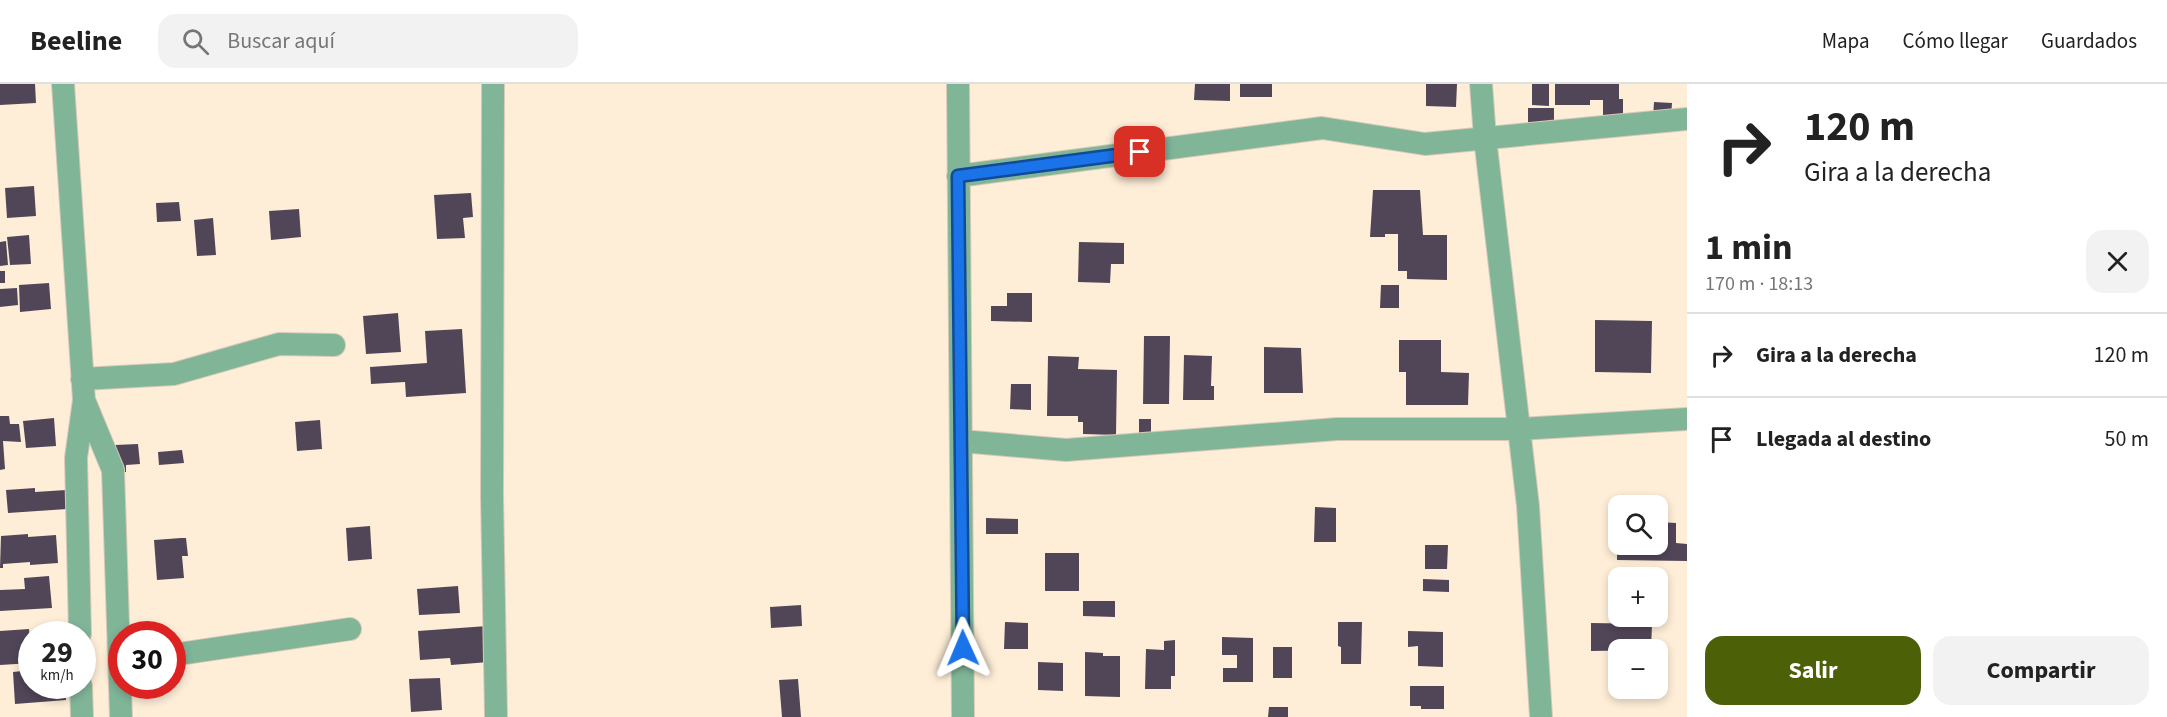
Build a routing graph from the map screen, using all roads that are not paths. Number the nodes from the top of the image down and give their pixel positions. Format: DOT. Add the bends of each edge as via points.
graph roads {
  1 [pos="493,84"];
  2 [pos="958,84"];
  3 [pos="1482,84"];
  4 [pos="69,85"];
  5 [pos="1687,119"];
  6 [pos="1485,138"];
  7 [pos="958,176"];
  8 [pos="334,345"];
  9 [pos="83,389"];
  10 [pos="1687,419"];
  11 [pos="1519,429"];
  12 [pos="961,441"];
  13 [pos="80,621"];
  14 [pos="119,621"];
  15 [pos="350,629"];
  16 [pos="186,653"];
  17 [pos="81,699"];
  18 [pos="121,699"];
  19 [pos="82,717"];
  20 [pos="121,717"];
  21 [pos="496,717"];
  22 [pos="963,717"];
  23 [pos="1541,717"];
  1 -- 21 [label="street"];
  2 -- 7 [label="street"];
  3 -- 6 [label="street"];
  4 -- 9 [label="street"];
  5 -- 6 [label="street"];
  6 -- 7 [label="street" via="1425,144 1322,128"];
  6 -- 11 [label="street"];
  7 -- 12 [label="street"];
  8 -- 9 [label="street" via="279,344 174,374"];
  9 -- 13 [label="street" via="76,458"];
  9 -- 14 [label="street" via="113,470"];
  10 -- 11 [label="street"];
  11 -- 12 [label="street" via="1337,429 1066,450"];
  11 -- 23 [label="street" via="1528,506"];
  12 -- 22 [label="street"];
  15 -- 16 [label="street"];
  17 -- 19 [label="street"];
  18 -- 20 [label="street"];
}
